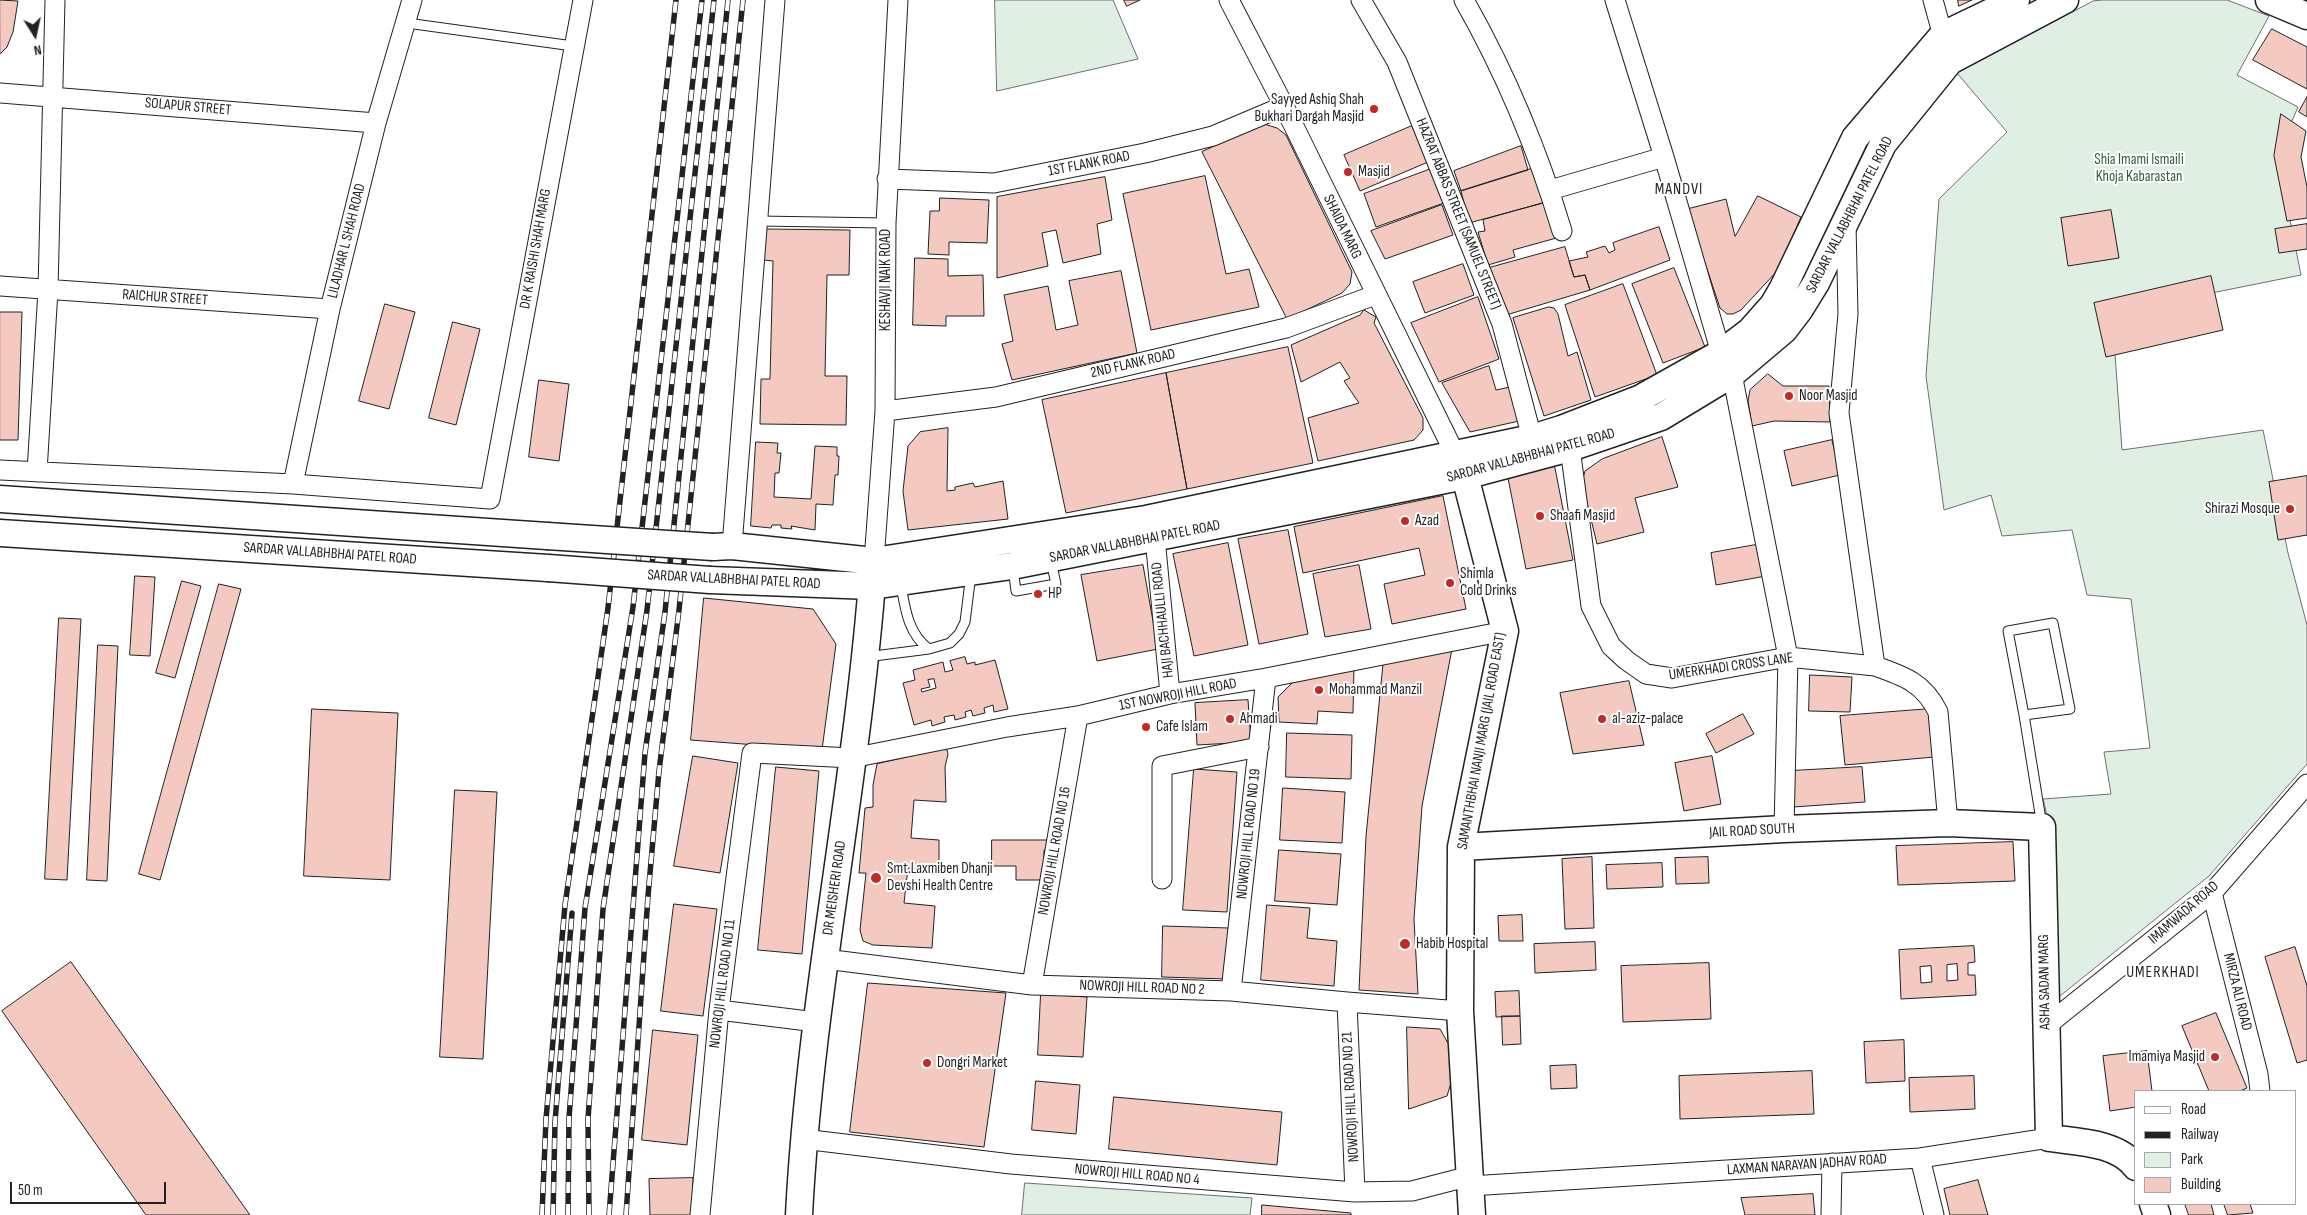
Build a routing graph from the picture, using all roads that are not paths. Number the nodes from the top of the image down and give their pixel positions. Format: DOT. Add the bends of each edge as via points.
graph roads {
  1 [pos="55,0"];
  2 [pos="412,0"];
  3 [pos="583,0"];
  4 [pos="775,0"];
  5 [pos="898,0"];
  6 [pos="1229,0"];
  7 [pos="1361,0"];
  8 [pos="1464,0"];
  9 [pos="1615,0"];
  10 [pos="1933,0"];
  11 [pos="2016,0"];
  12 [pos="2065,0"];
  13 [pos="2272,0"];
  14 [pos="2307,16"];
  15 [pos="407,23"];
  16 [pos="1943,34"];
  17 [pos="573,46"];
  18 [pos="1950,61"];
  19 [pos="0,93"];
  20 [pos="52,96"];
  21 [pos="1284,106"];
  22 [pos="376,123"];
  23 [pos="1664,157"];
  24 [pos="888,179"];
  25 [pos="1550,190"];
  26 [pos="758,221"];
  27 [pos="886,223"];
  28 [pos="1846,224"];
  29 [pos="1562,231"];
  30 [pos="0,286"];
  31 [pos="48,290"];
  32 [pos="1375,295"];
  33 [pos="330,309"];
  34 [pos="1727,363"];
  35 [pos="885,411"];
  36 [pos="1532,438"];
  37 [pos="1565,439"];
  38 [pos="1460,465"];
  39 [pos="0,470"];
  40 [pos="36,472"];
  41 [pos="293,484"];
  42 [pos="0,499"];
  43 [pos="1151,529"];
  44 [pos="0,533"];
  45 [pos="722,547"];
  46 [pos="971,572"];
  47 [pos="873,573"];
  48 [pos="901,582"];
  49 [pos="1505,631"];
  50 [pos="928,649"];
  51 [pos="864,657"];
  52 [pos="1788,657"];
  53 [pos="1875,666"];
  54 [pos="1266,678"];
  55 [pos="1170,694"];
  56 [pos="2024,715"];
  57 [pos="1078,716"];
  58 [pos="1259,747"];
  59 [pos="752,753"];
  60 [pos="852,758"];
  61 [pos="2307,784"];
  62 [pos="1948,823"];
  63 [pos="2042,827"];
  64 [pos="1784,828"];
  65 [pos="1461,847"];
  66 [pos="1162,879"];
  67 [pos="2212,893"];
  68 [pos="826,959"];
  69 [pos="1032,985"];
  70 [pos="1231,990"];
  71 [pos="1347,1002"];
  72 [pos="719,1010"];
  73 [pos="1460,1010"];
  74 [pos="816,1022"];
  75 [pos="2046,1026"];
  76 [pos="2260,1090"];
  77 [pos="2049,1138"];
  78 [pos="803,1139"];
  79 [pos="1920,1158"];
  80 [pos="1832,1163"];
  81 [pos="2134,1164"];
  82 [pos="1470,1181"];
  83 [pos="1355,1192"];
  84 [pos="700,1215"];
  85 [pos="799,1215"];
  86 [pos="1472,1215"];
  87 [pos="1830,1215"];
  88 [pos="1934,1215"];
  1 -- 20 [label="street"];
  2 -- 15 [label="street, LILADHAR L SHAH ROAD"];
  3 -- 17 [label="street, DR K RAISHI SHAH MARG"];
  4 -- 26 [label="street"];
  5 -- 24 [label="street, KESHAVJI NAIK ROAD"];
  6 -- 21 [label="street, SHAIDA MARG"];
  7 -- 36 [label="street, HAZRAT ABBAS STREET (SAMUEL STREET)" via="1397,62 1502,324"];
  8 -- 25 [label="street" via="1491,48"];
  9 -- 23 [label="street"];
  10 -- 16 [label="street"];
  11 -- 16 [label="main road, SARDAR VALLABHBHAI PATEL ROAD"];
  12 -- 18 [label="main road, SARDAR VALLABHBHAI PATEL ROAD"];
  13 -- 14 [label="main road"];
  15 -- 17 [label="lane"];
  15 -- 22 [label="street, LILADHAR L SHAH ROAD"];
  16 -- 18 [label="street"];
  16 -- 34 [label="main road, SARDAR VALLABHBHAI PATEL ROAD" via="1855,138 1773,305"];
  17 -- 41 [label="street, DR K RAISHI SHAH MARG" via="490,499"];
  18 -- 28 [label="main road, SARDAR VALLABHBHAI PATEL ROAD" via="1883,144"];
  19 -- 20 [label="street, SOLAPUR STREET"];
  20 -- 22 [label="street, SOLAPUR STREET"];
  20 -- 31 [label="street"];
  21 -- 24 [label="street, 1ST FLANK ROAD" via="1205,138 994,183"];
  21 -- 32 [label="street, SHAIDA MARG"];
  22 -- 33 [label="street, LILADHAR L SHAH ROAD"];
  23 -- 25 [label="street"];
  23 -- 34 [label="street"];
  24 -- 27 [label="street, KESHAVJI NAIK ROAD"];
  25 -- 29 [label="street"];
  26 -- 27 [label="lane"];
  26 -- 45 [label="street"];
  27 -- 35 [label="street, KESHAVJI NAIK ROAD"];
  28 -- 34 [label="main road, SARDAR VALLABHBHAI PATEL ROAD" via="1816,284 1784,330"];
  28 -- 53 [label="street" via="1848,314 1839,413"];
  30 -- 31 [label="street, RAICHUR STREET"];
  31 -- 33 [label="street, RAICHUR STREET"];
  31 -- 40 [label="street"];
  32 -- 35 [label="street, 2ND FLANK ROAD" via="1286,328 996,397"];
  32 -- 38 [label="street, SHAIDA MARG"];
  33 -- 41 [label="street, LILADHAR L SHAH ROAD"];
  34 -- 37 [label="main road, SARDAR VALLABHBHAI PATEL ROAD" via="1660,417"];
  34 -- 52 [label="street"];
  35 -- 47 [label="street, KESHAVJI NAIK ROAD"];
  36 -- 37 [label="main road, SARDAR VALLABHBHAI PATEL ROAD"];
  36 -- 38 [label="main road, SARDAR VALLABHBHAI PATEL ROAD"];
  37 -- 38 [label="main road, SARDAR VALLABHBHAI PATEL ROAD"];
  37 -- 52 [label="street, UMERKHADI CROSS LANE" via="1591,606 1611,646 1646,674 1672,678"];
  38 -- 43 [label="main road, SARDAR VALLABHBHAI PATEL ROAD"];
  38 -- 49 [label="main road, SAMANTHBHAI NANJI MARG (JAIL ROAD EAST)"];
  39 -- 40 [label="street"];
  40 -- 41 [label="street"];
  42 -- 45 [label="main road, SARDAR VALLABHBHAI PATEL ROAD, bridge"];
  43 -- 46 [label="main road, SARDAR VALLABHBHAI PATEL ROAD" via="1051,559"];
  43 -- 47 [label="main road, SARDAR VALLABHBHAI PATEL ROAD"];
  43 -- 55 [label="street, HAJI BACHHAULLI ROAD"];
  44 -- 47 [label="main road, SARDAR VALLABHBHAI PATEL ROAD, bridge" via="710,580"];
  45 -- 47 [label="main road, SARDAR VALLABHBHAI PATEL ROAD"];
  46 -- 48 [label="main road, SARDAR VALLABHBHAI PATEL ROAD"];
  46 -- 50 [label="lane" via="969,604 959,634 950,643"];
  47 -- 48 [label="main road, SARDAR VALLABHBHAI PATEL ROAD"];
  47 -- 51 [label="main road, DR MEISHERI ROAD"];
  48 -- 50 [label="lane" via="904,607 912,627 919,642"];
  49 -- 54 [label="street, 1ST NOWROJI HILL ROAD"];
  49 -- 65 [label="main road, SAMANTHBHAI NANJI MARG (JAIL ROAD EAST)"];
  50 -- 51 [label="lane"];
  51 -- 60 [label="main road, DR MEISHERI ROAD"];
  52 -- 53 [label="street, UMERKHADI CROSS LANE"];
  52 -- 64 [label="street"];
  53 -- 62 [label="street, UMERKHADI CROSS LANE" via="1905,676 1933,701 1938,712"];
  54 -- 55 [label="street, 1ST NOWROJI HILL ROAD"];
  54 -- 58 [label="street, NOWROJI HILL ROAD NO 19"];
  55 -- 57 [label="street, 1ST NOWROJI HILL ROAD"];
  56 -- 56 [label="lane" via="2070,709 2053,623 2008,631"];
  56 -- 63 [label="lane"];
  57 -- 60 [label="street, 1ST NOWROJI HILL ROAD"];
  57 -- 69 [label="street, NOWROJI HILL ROAD N0 16"];
  58 -- 66 [label="street" via="1162,766"];
  58 -- 70 [label="street, NOWROJI HILL ROAD NO 19"];
  59 -- 60 [label="street, 1ST NOWROJI HILL ROAD"];
  59 -- 72 [label="street, NOWROJI HILL ROAD NO 11"];
  60 -- 68 [label="main road, DR MEISHERI ROAD"];
  61 -- 67 [label="street, IMAMWADA ROAD"];
  62 -- 63 [label="main road, JAIL ROAD SOUTH"];
  62 -- 64 [label="main road, JAIL ROAD SOUTH"];
  63 -- 75 [label="main road, ASHA SADAN MARG"];
  64 -- 65 [label="main road, JAIL ROAD SOUTH"];
  65 -- 73 [label="main road, SAMANTHBHAI NANJI MARG (JAIL ROAD EAST)"];
  67 -- 75 [label="street, IMAMWADA ROAD"];
  67 -- 76 [label="street, MIRZA ALI ROAD"];
  68 -- 69 [label="street, NOWROJI HILL ROAD NO 2"];
  68 -- 74 [label="main road, DR MEISHERI ROAD"];
  69 -- 70 [label="street, NOWROJI HILL ROAD NO 2"];
  70 -- 71 [label="street, NOWROJI HILL ROAD NO 2"];
  71 -- 73 [label="street, NOWROJI HILL ROAD NO 2"];
  71 -- 83 [label="street, NOWROJI HILL ROAD NO 21"];
  72 -- 74 [label="street"];
  72 -- 84 [label="street, NOWROJI HILL ROAD NO 11"];
  73 -- 82 [label="main road, SAMANTHBHAI NANJI MARG (JAIL ROAD EAST)"];
  74 -- 78 [label="main road, DR MEISHERI ROAD"];
  75 -- 77 [label="main road, ASHA SADAN MARG"];
  77 -- 79 [label="street, LAXMAN NARAYAN JADHAV ROAD"];
  77 -- 81 [label="main road, LAXMAN NARAYAN JADHAV ROAD" via="2106,1147"];
  78 -- 83 [label="street, NOWROJI HILL ROAD NO 4" via="1011,1164"];
  78 -- 85 [label="main road, DR MEISHERI ROAD"];
  79 -- 80 [label="street, LAXMAN NARAYAN JADHAV ROAD"];
  79 -- 88 [label="street"];
  80 -- 82 [label="street, LAXMAN NARAYAN JADHAV ROAD"];
  80 -- 87 [label="street"];
  82 -- 83 [label="street, NOWROJI HILL ROAD NO 4" via="1412,1191"];
  82 -- 86 [label="main road, SAMANTHBHAI NANJI MARG (JAIL ROAD EAST)"];
}
